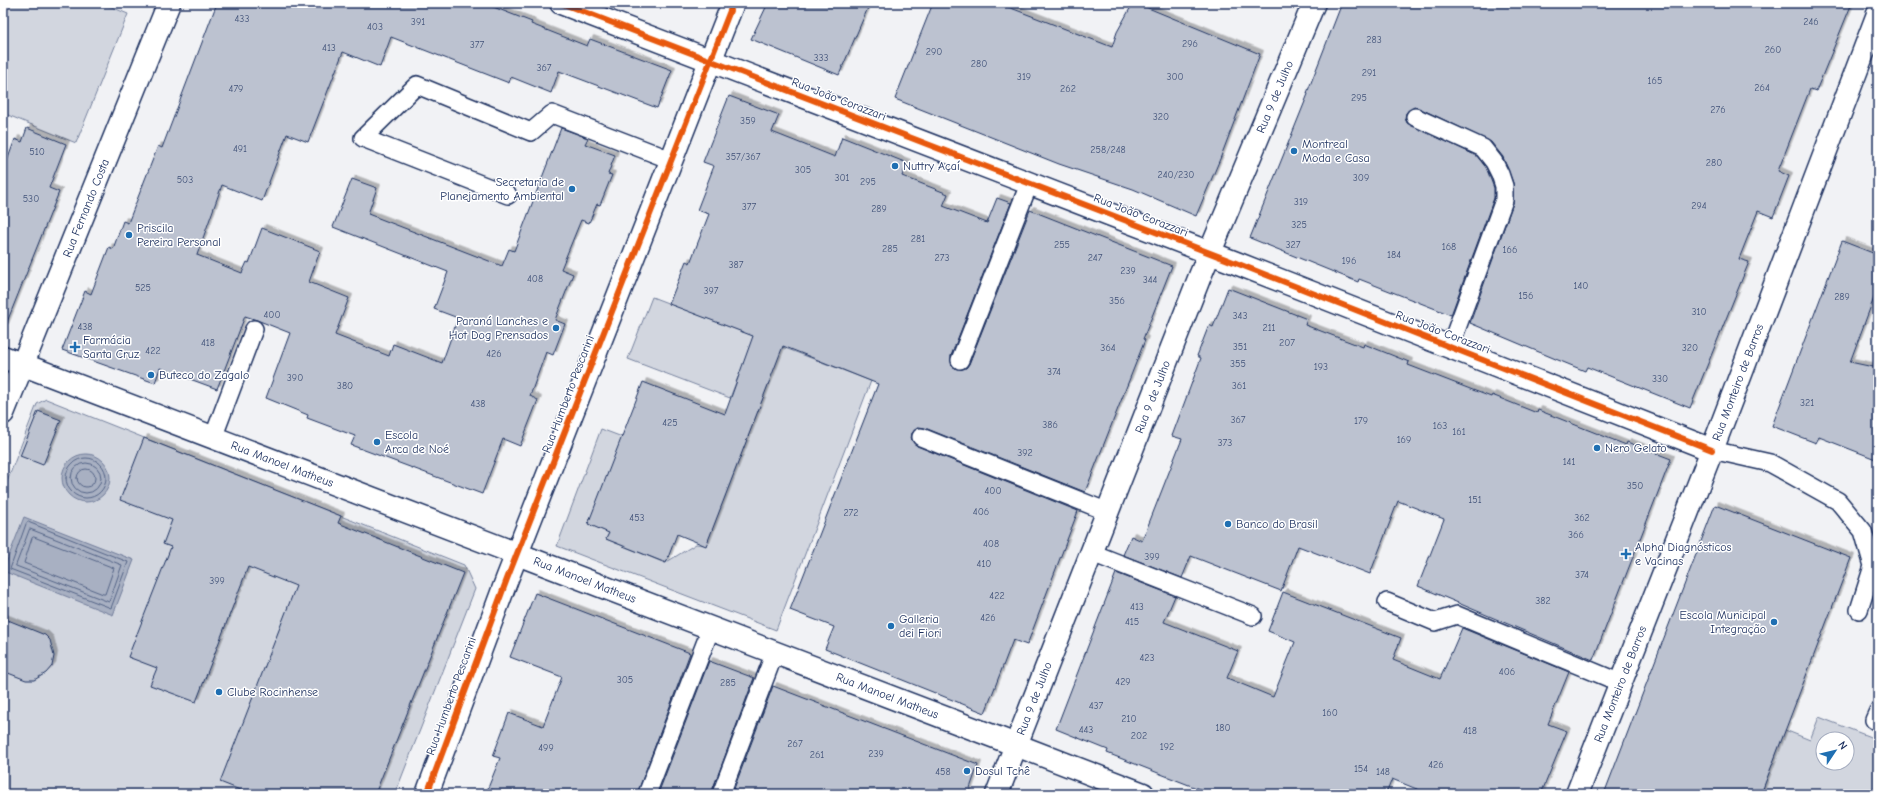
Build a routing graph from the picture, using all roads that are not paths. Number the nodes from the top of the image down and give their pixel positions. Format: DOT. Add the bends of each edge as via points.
graph roads {
  1 [pos="169,3"];
  2 [pos="561,3"];
  3 [pos="733,3"];
  4 [pos="1314,3"];
  5 [pos="1878,14"];
  6 [pos="710,61"];
  7 [pos="1415,118"];
  8 [pos="671,160"];
  9 [pos="1029,184"];
  10 [pos="508,195"];
  11 [pos="1210,253"];
  12 [pos="254,329"];
  13 [pos="1450,347"];
  14 [pos="13,360"];
  15 [pos="960,360"];
  16 [pos="3,413"];
  17 [pos="921,437"];
  18 [pos="213,438"];
  19 [pos="1712,450"];
  20 [pos="1108,512"];
  21 [pos="1092,553"];
  22 [pos="517,554"];
  23 [pos="1387,602"];
  24 [pos="1859,610"];
  25 [pos="1253,616"];
  26 [pos="711,628"];
  27 [pos="775,652"];
  28 [pos="1621,683"];
  29 [pos="1016,745"];
  30 [pos="427,794"];
  31 [pos="647,794"];
  32 [pos="721,794"];
  33 [pos="997,794"];
  34 [pos="1143,794"];
  35 [pos="1577,794"];
  1 -- 14 [label="street, Rua Fernando Costa"];
  2 -- 6 [label="street, Rua João Corazzari"];
  3 -- 6 [label="street, Rua Humberto Pescarini"];
  4 -- 11 [label="street, Rua 9 de Julho"];
  5 -- 19 [label="street, Rua Monteiro de Barros"];
  6 -- 8 [label="street, Rua Humberto Pescarini"];
  6 -- 9 [label="street, Rua João Corazzari"];
  7 -- 13 [label="lane" via="1483,148 1494,162 1504,186 1504,200"];
  8 -- 10 [label="lane" via="552,114 531,132 417,85 363,138"];
  8 -- 22 [label="street, Rua Humberto Pescarini"];
  9 -- 11 [label="street, Rua João Corazzari"];
  9 -- 15 [label="lane"];
  11 -- 13 [label="street, Rua João Corazzari"];
  11 -- 20 [label="street, Rua 9 de Julho"];
  12 -- 18 [label="lane"];
  13 -- 19 [label="street, Rua João Corazzari"];
  14 -- 16 [label="street, Rua Fernando Costa"];
  14 -- 18 [label="street, Rua Manoel Matheus"];
  17 -- 20 [label="lane"];
  18 -- 22 [label="street, Rua Manoel Matheus"];
  19 -- 24 [label="lane" via="1770,463 1838,501 1862,531 1873,566"];
  19 -- 28 [label="street, Rua Monteiro de Barros"];
  20 -- 21 [label="street, Rua 9 de Julho"];
  21 -- 25 [label="lane"];
  21 -- 29 [label="street, Rua 9 de Julho"];
  22 -- 26 [label="street, Rua Manoel Matheus"];
  22 -- 30 [label="street, Rua Humberto Pescarini"];
  23 -- 28 [label="lane" via="1435,622 1457,615"];
  26 -- 27 [label="street, Rua Manoel Matheus"];
  26 -- 31 [label="lane"];
  27 -- 29 [label="street, Rua Manoel Matheus"];
  27 -- 32 [label="lane"];
  28 -- 35 [label="street, Rua Monteiro de Barros"];
  29 -- 33 [label="street, Rua 9 de Julho"];
  29 -- 34 [label="street, Rua Manoel Matheus"];
}
